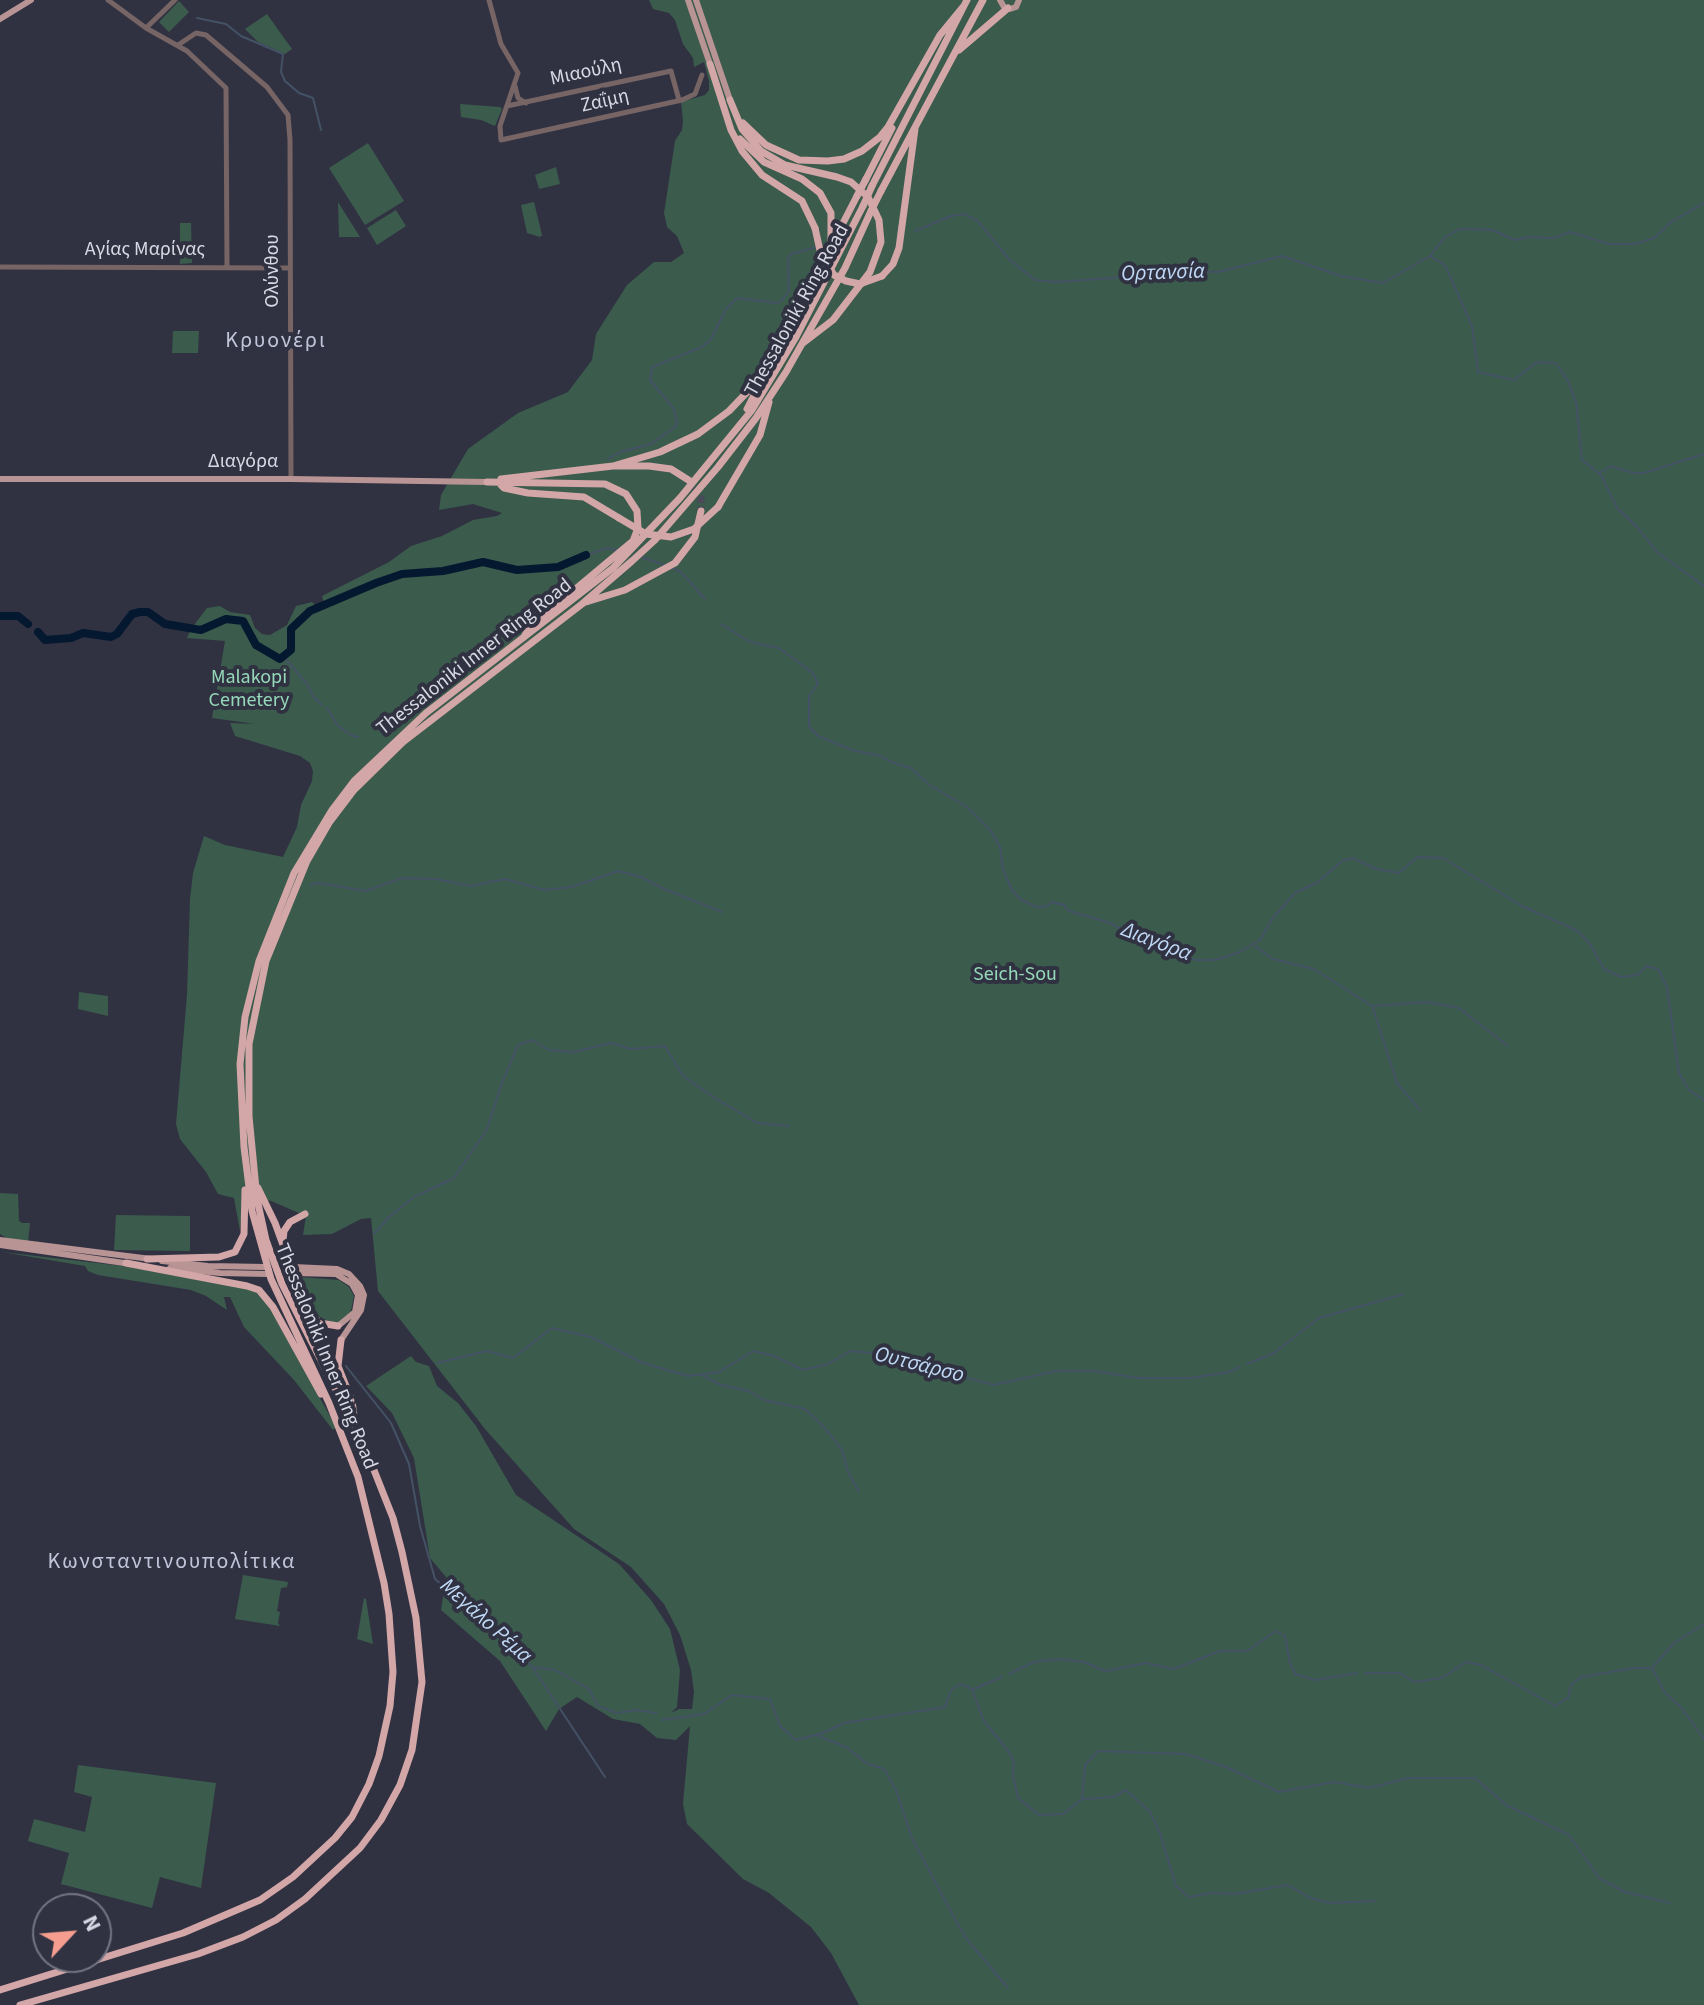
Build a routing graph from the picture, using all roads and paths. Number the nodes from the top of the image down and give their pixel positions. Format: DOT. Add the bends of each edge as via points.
graph roads {
  1 [pos="31,0"];
  2 [pos="108,0"];
  3 [pos="175,0"];
  4 [pos="489,0"];
  5 [pos="688,0"];
  6 [pos="696,0"];
  7 [pos="983,0"];
  8 [pos="1000,0"];
  9 [pos="1019,0"];
  10 [pos="965,4"];
  11 [pos="1008,8"];
  12 [pos="0,19"];
  13 [pos="146,28"];
  14 [pos="178,45"];
  15 [pos="954,54"];
  16 [pos="710,64"];
  17 [pos="702,75"];
  18 [pos="515,85"];
  19 [pos="679,100"];
  20 [pos="730,100"];
  21 [pos="527,103"];
  22 [pos="507,106"];
  23 [pos="725,108"];
  24 [pos="899,111"];
  25 [pos="916,124"];
  26 [pos="828,253"];
  27 [pos="0,267"];
  28 [pos="227,267"];
  29 [pos="290,268"];
  30 [pos="802,345"];
  31 [pos="767,368"];
  32 [pos="769,398"];
  33 [pos="739,423"];
  34 [pos="613,466"];
  35 [pos="0,479"];
  36 [pos="291,479"];
  37 [pos="690,481"];
  38 [pos="487,482"];
  39 [pos="500,483"];
  40 [pos="701,511"];
  41 [pos="634,544"];
  42 [pos="620,557"];
  43 [pos="582,604"];
  44 [pos="245,1160"];
  45 [pos="255,1181"];
  46 [pos="305,1214"];
  47 [pos="0,1242"];
  48 [pos="283,1248"];
  49 [pos="147,1259"];
  50 [pos="126,1263"];
  51 [pos="338,1326"];
  52 [pos="341,1340"];
  53 [pos="329,1403"];
  54 [pos="356,1429"];
  55 [pos="0,1990"];
  56 [pos="20,2005"];
  1 -- 12 [label="main road"];
  2 -- 13 [label="street"];
  3 -- 13 [label="street"];
  4 -- 18 [label="street" via="501,44 518,71"];
  5 -- 16 [label="main road"];
  6 -- 20 [label="main road"];
  7 -- 15 [label="highway, Thessaloniki Ring Road"];
  8 -- 11 [label="main road"];
  9 -- 11 [label="main road"];
  10 -- 24 [label="highway" via="940,35"];
  10 -- 33 [label="highway, Thessaloniki Ring Road, bridge" via="791,347"];
  11 -- 15 [label="highway"];
  13 -- 14 [label="street"];
  14 -- 28 [label="street" via="226,89"];
  14 -- 29 [label="street, Ολύνθου" via="196,33 206,35 266,85 287,112"];
  15 -- 25 [label="highway, Thessaloniki Ring Road"];
  16 -- 23 [label="highway"];
  17 -- 19 [label="street" via="695,94"];
  18 -- 21 [label="street" via="518,98"];
  18 -- 22 [label="street"];
  19 -- 21 [label="street, Μιαούλη" via="671,71"];
  19 -- 22 [label="street, Ζαΐμη" via="501,140"];
  20 -- 24 [label="highway" via="759,140 784,155 815,162 844,159 867,148"];
  20 -- 30 [label="highway" via="742,129 758,148 785,165 851,182 878,215 882,239 870,272 833,320"];
  21 -- 22 [label="street, Μιαούλη"];
  23 -- 25 [label="highway, bridge" via="749,160 802,201 834,275 860,284 882,276 899,248"];
  23 -- 26 [label="highway" via="755,155 807,182 823,197 832,224"];
  24 -- 26 [label="highway, bridge"];
  25 -- 30 [label="highway, Thessaloniki Ring Road, bridge"];
  26 -- 31 [label="highway"];
  27 -- 28 [label="street, Αγίας Μαρίνας"];
  28 -- 29 [label="street, Αγίας Μαρίνας"];
  29 -- 36 [label="street, Ολύνθου"];
  30 -- 32 [label="highway, Thessaloniki Ring Road"];
  31 -- 33 [label="highway"];
  31 -- 34 [label="highway" via="729,411 698,434"];
  32 -- 39 [label="highway, bridge" via="760,435 718,507 694,529 671,537 646,534 584,497 528,493"];
  32 -- 43 [label="highway, Thessaloniki Ring Road" via="705,484 645,549"];
  33 -- 41 [label="highway, Thessaloniki Ring Road" via="699,476"];
  34 -- 37 [label="highway" via="663,467"];
  34 -- 38 [label="highway"];
  35 -- 36 [label="main road, Διαγόρα"];
  36 -- 38 [label="main road, Διαγόρα"];
  38 -- 39 [label="highway"];
  39 -- 41 [label="highway" via="601,483 620,489 638,515"];
  40 -- 43 [label="highway" via="695,537 675,563 625,590"];
  41 -- 42 [label="highway, Thessaloniki Ring Road"];
  42 -- 44 [label="highway, Thessaloniki Inner Ring Road" via="584,592 426,713 362,773 332,810 294,873 263,948 245,1017 240,1085"];
  43 -- 45 [label="highway, Thessaloniki Inner Ring Road" via="391,752 345,802 307,861 266,961 253,1017 248,1069"];
  44 -- 49 [label="highway" via="244,1234 238,1249 222,1257"];
  44 -- 53 [label="highway, Thessaloniki Inner Ring Road" via="266,1265"];
  45 -- 48 [label="highway"];
  45 -- 54 [label="highway, Thessaloniki Inner Ring Road" via="262,1225 282,1284"];
  46 -- 48 [label="highway" via="288,1223"];
  47 -- 49 [label="main road"];
  47 -- 50 [label="main road"];
  48 -- 51 [label="highway" via="312,1317"];
  49 -- 50 [label="main road" via="266,1270 225,1273"];
  50 -- 53 [label="highway" via="259,1290"];
  51 -- 52 [label="main road" via="355,1312 358,1295 352,1284 336,1274 294,1270 337,1269 360,1286 361,1310"];
  52 -- 54 [label="highway" via="338,1366"];
  53 -- 55 [label="highway, Thessaloniki Inner Ring Road" via="369,1517 393,1658 379,1756 352,1817 311,1863 254,1903 183,1933"];
  54 -- 56 [label="highway, Thessaloniki Inner Ring Road" via="396,1529 422,1660 412,1750 387,1809 335,1873 259,1929 170,1963"];
}
